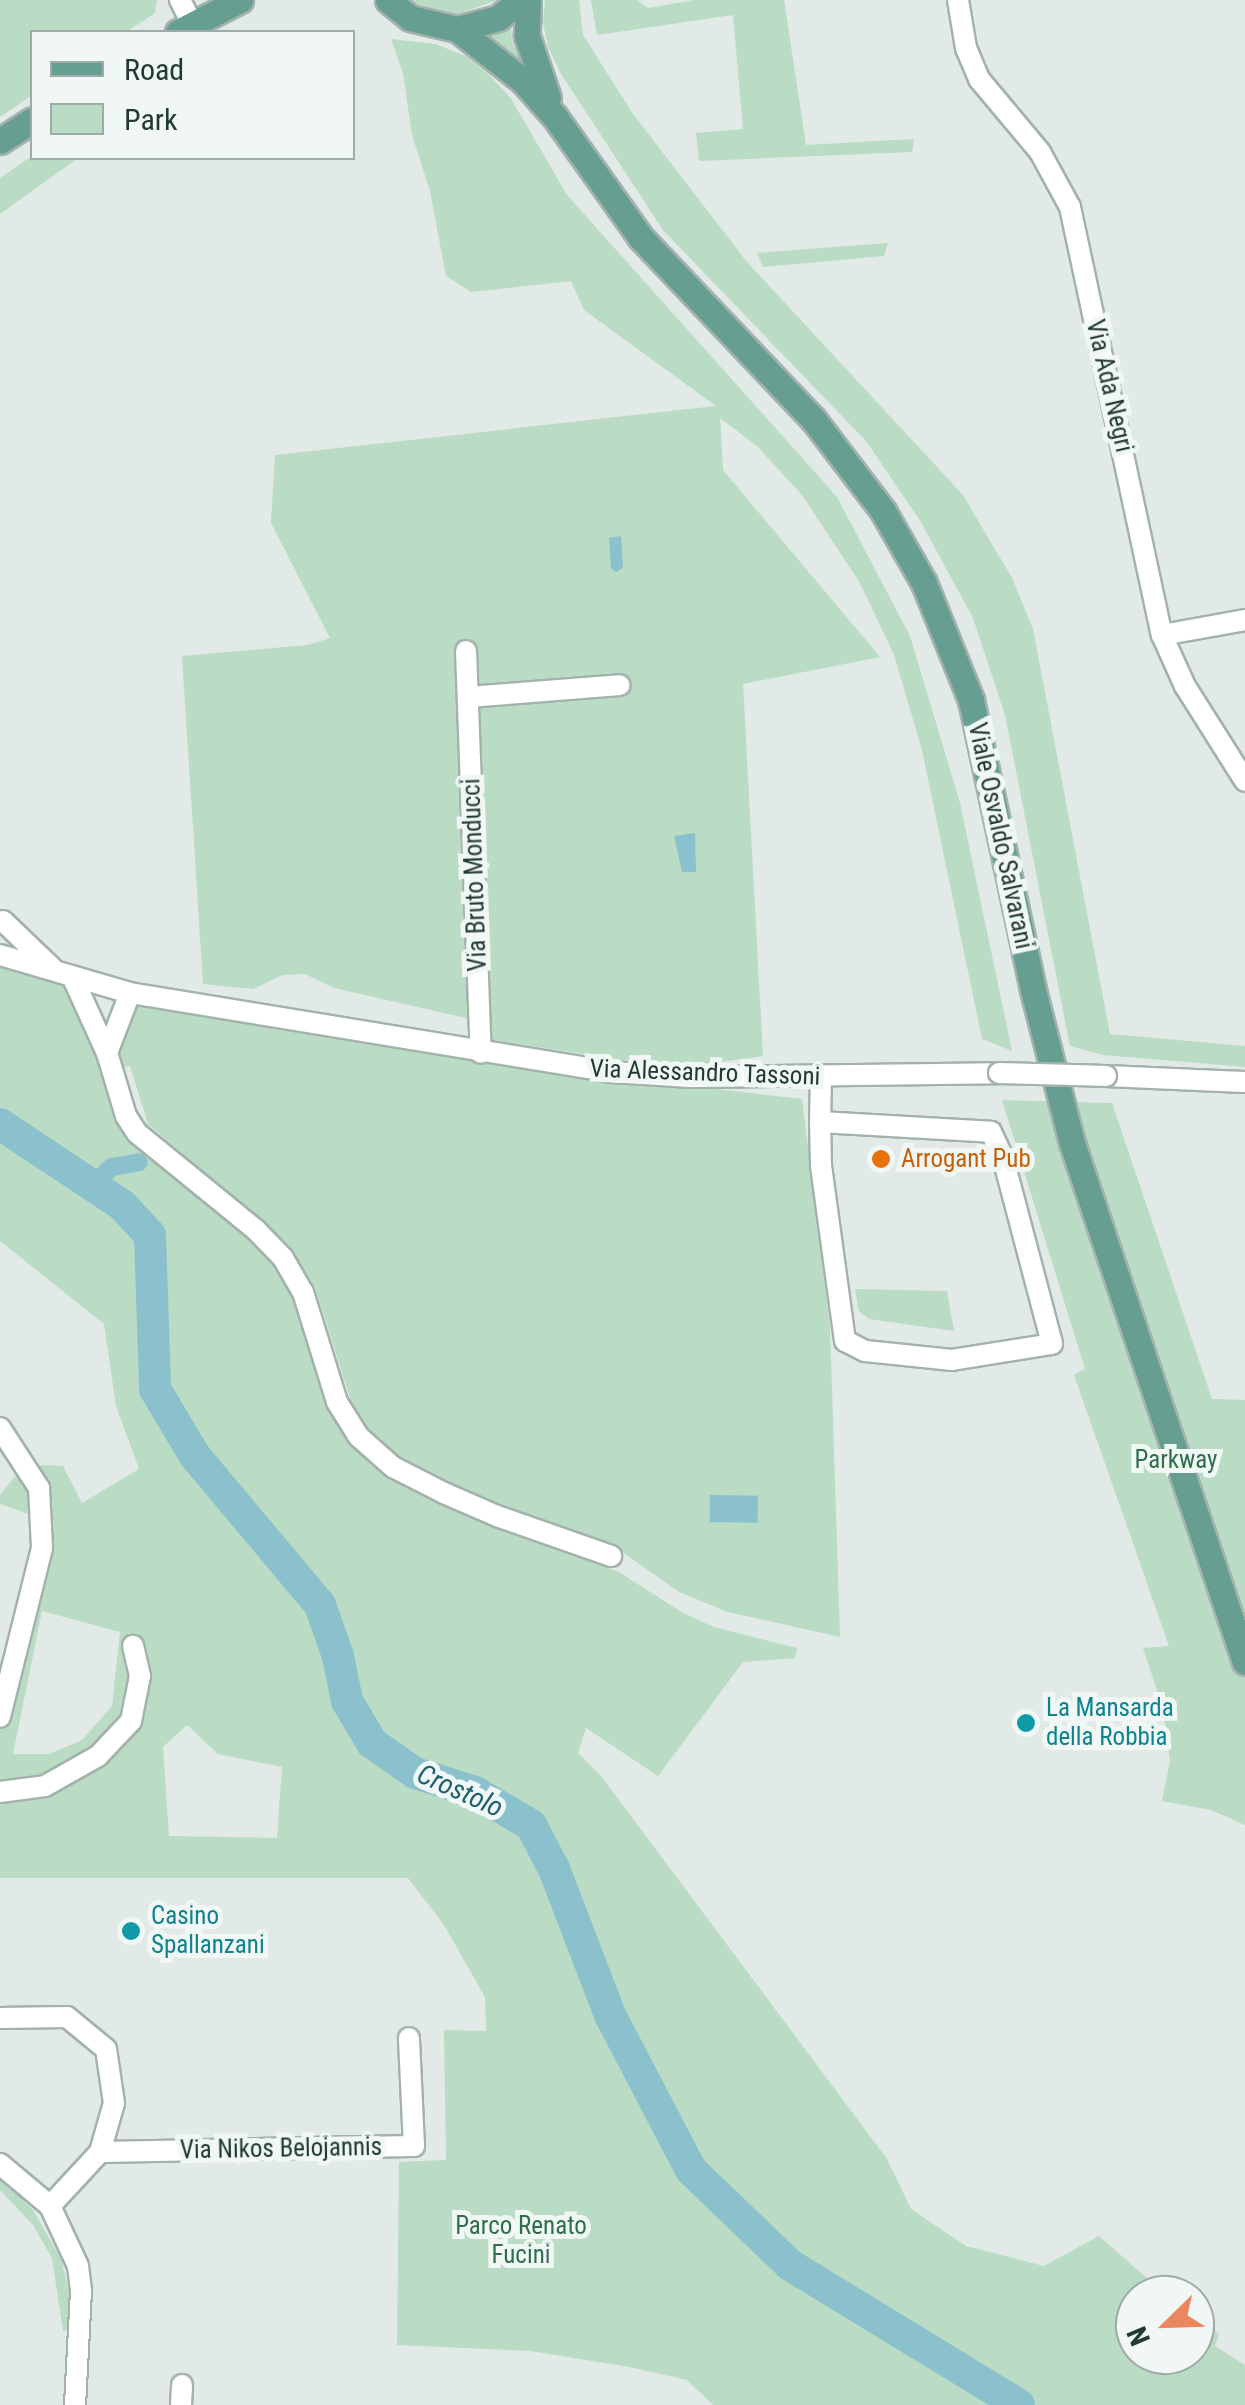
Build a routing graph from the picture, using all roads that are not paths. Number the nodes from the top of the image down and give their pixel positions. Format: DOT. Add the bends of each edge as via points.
graph roads {
  1 [pos="180,0"];
  2 [pos="258,0"];
  3 [pos="388,0"];
  4 [pos="520,0"];
  5 [pos="528,0"];
  6 [pos="958,0"];
  7 [pos="231,6"];
  8 [pos="185,29"];
  9 [pos="456,29"];
  10 [pos="555,116"];
  11 [pos="30,121"];
  12 [pos="0,141"];
  13 [pos="1245,620"];
  14 [pos="1162,635"];
  15 [pos="466,650"];
  16 [pos="620,685"];
  17 [pos="468,697"];
  18 [pos="1245,781"];
  19 [pos="1,924"];
  20 [pos="0,956"];
  21 [pos="63,973"];
  22 [pos="130,993"];
  23 [pos="107,1052"];
  24 [pos="480,1053"];
  25 [pos="821,1077"];
  26 [pos="1245,1082"];
  27 [pos="820,1122"];
  28 [pos="0,1428"];
  29 [pos="610,1556"];
  30 [pos="133,1646"];
  31 [pos="1245,1662"];
  32 [pos="0,1717"];
  33 [pos="0,1792"];
  34 [pos="0,2018"];
  35 [pos="408,2038"];
  36 [pos="100,2152"];
  37 [pos="0,2164"];
  38 [pos="50,2206"];
  39 [pos="75,2405"];
  1 -- 8 [label="street"];
  2 -- 7 [label="main road"];
  3 -- 9 [label="main road" via="410,18"];
  4 -- 9 [label="main road" via="498,18"];
  5 -- 10 [label="main road, Viale Osvaldo Salvarani" via="528,36"];
  6 -- 14 [label="street, Via Ada Negri" via="966,48 980,79 1040,152 1070,207"];
  7 -- 8 [label="main road"];
  9 -- 10 [label="main road, Viale Osvaldo Salvarani" via="493,53"];
  10 -- 31 [label="main road, Viale Osvaldo Salvarani" via="641,238 839,452 883,511 938,615 984,749 1072,1143"];
  11 -- 12 [label="main road"];
  13 -- 14 [label="street"];
  14 -- 18 [label="street, Via Ada Negri" via="1185,686"];
  15 -- 17 [label="street, Via Bruto Monducci"];
  16 -- 17 [label="street"];
  17 -- 24 [label="street, Via Bruto Monducci"];
  19 -- 21 [label="street, Via Alessandro Tassoni"];
  20 -- 21 [label="street, Via Alessandro Tassoni"];
  21 -- 22 [label="street, Via Alessandro Tassoni"];
  21 -- 23 [label="street"];
  22 -- 23 [label="street"];
  22 -- 24 [label="street, Via Alessandro Tassoni"];
  23 -- 29 [label="street" via="137,1133 283,1258 303,1292 337,1402 358,1436 393,1467 444,1493"];
  24 -- 25 [label="street, Via Alessandro Tassoni" via="651,1076"];
  25 -- 26 [label="street, Via Alessandro Tassoni, bridge" via="999,1074"];
  25 -- 27 [label="street"];
  27 -- 27 [label="street" via="842,1336 853,1349 952,1360 1052,1344 991,1132"];
  28 -- 32 [label="street" via="39,1488 42,1548"];
  30 -- 33 [label="street" via="140,1676 131,1721 98,1756 46,1786"];
  34 -- 36 [label="street" via="67,2017 106,2049 114,2103"];
  35 -- 36 [label="street, Via Nikos Belojannis" via="414,2146"];
  36 -- 38 [label="street"];
  37 -- 38 [label="street"];
  38 -- 39 [label="street" via="80,2279"];
}
